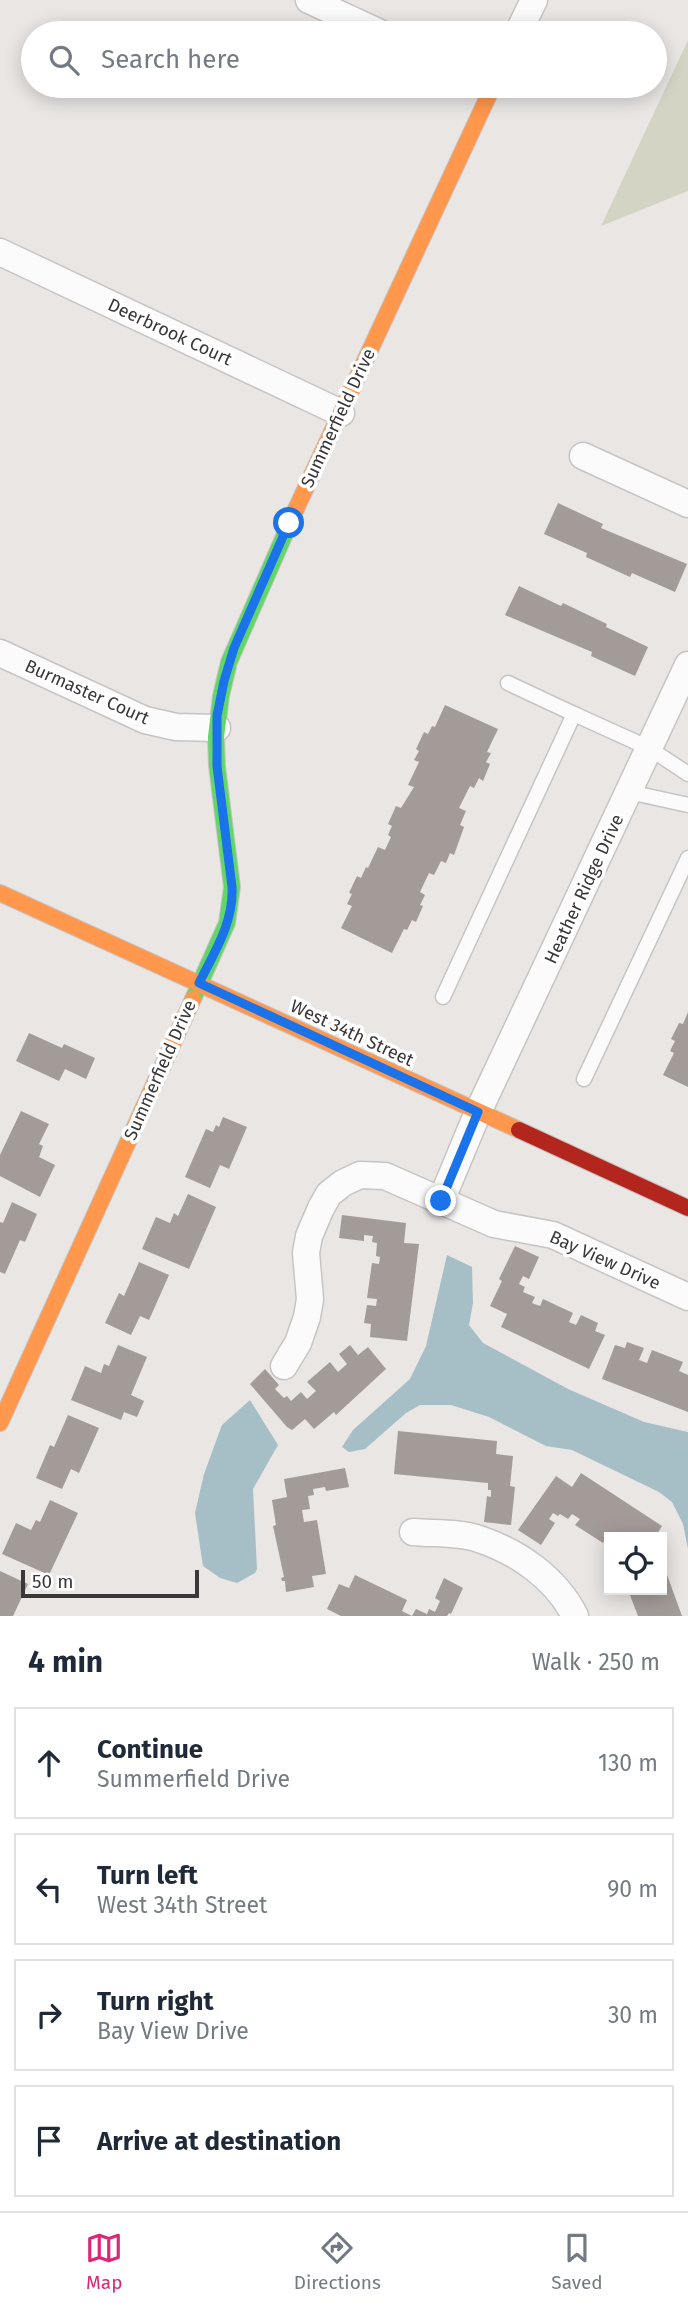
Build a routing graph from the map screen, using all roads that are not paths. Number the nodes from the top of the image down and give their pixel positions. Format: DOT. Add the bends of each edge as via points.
graph roads {
  1 [pos="309,0"];
  2 [pos="534,0"];
  3 [pos="354,21"];
  4 [pos="524,21"];
  5 [pos="487,98"];
  6 [pos="0,252"];
  7 [pos="341,413"];
  8 [pos="583,456"];
  9 [pos="688,504"];
  10 [pos="0,653"];
  11 [pos="688,665"];
  12 [pos="508,683"];
  13 [pos="574,714"];
  14 [pos="217,728"];
  15 [pos="649,748"];
  16 [pos="688,774"];
  17 [pos="629,792"];
  18 [pos="688,805"];
  19 [pos="688,858"];
  20 [pos="0,894"];
  21 [pos="199,983"];
  22 [pos="443,997"];
  23 [pos="584,1079"];
  24 [pos="478,1112"];
  25 [pos="441,1201"];
  26 [pos="688,1208"];
  27 [pos="688,1297"];
  28 [pos="284,1366"];
  29 [pos="0,1423"];
  30 [pos="413,1532"];
  31 [pos="575,1616"];
  1 -- 3 [label="street"];
  2 -- 4 [label="street"];
  5 -- 7 [label="street, Summerfield Drive"];
  6 -- 7 [label="street, Deerbrook Court"];
  7 -- 14 [label="street, Summerfield Drive" via="234,648"];
  8 -- 9 [label="street"];
  10 -- 14 [label="street, Burmaster Court" via="145,720 176,727"];
  11 -- 15 [label="street, Heather Ridge Drive"];
  12 -- 13 [label="lane"];
  13 -- 15 [label="lane"];
  13 -- 22 [label="lane"];
  14 -- 21 [label="street, Summerfield Drive" via="232,893 226,928"];
  15 -- 16 [label="lane"];
  15 -- 17 [label="street, Heather Ridge Drive"];
  17 -- 18 [label="lane"];
  17 -- 24 [label="street, Heather Ridge Drive"];
  19 -- 23 [label="lane"];
  20 -- 21 [label="street, West 34th Street"];
  21 -- 24 [label="street, West 34th Street"];
  21 -- 29 [label="street, Summerfield Drive"];
  24 -- 25 [label="street"];
  24 -- 26 [label="street, West 34th Street"];
  25 -- 27 [label="street, Bay View Drive" via="494,1224 553,1236"];
  25 -- 28 [label="street, Bay View Drive" via="386,1176 360,1175 336,1187 309,1236 307,1317"];
  30 -- 31 [label="street" via="477,1538 519,1557 554,1584"];
}
